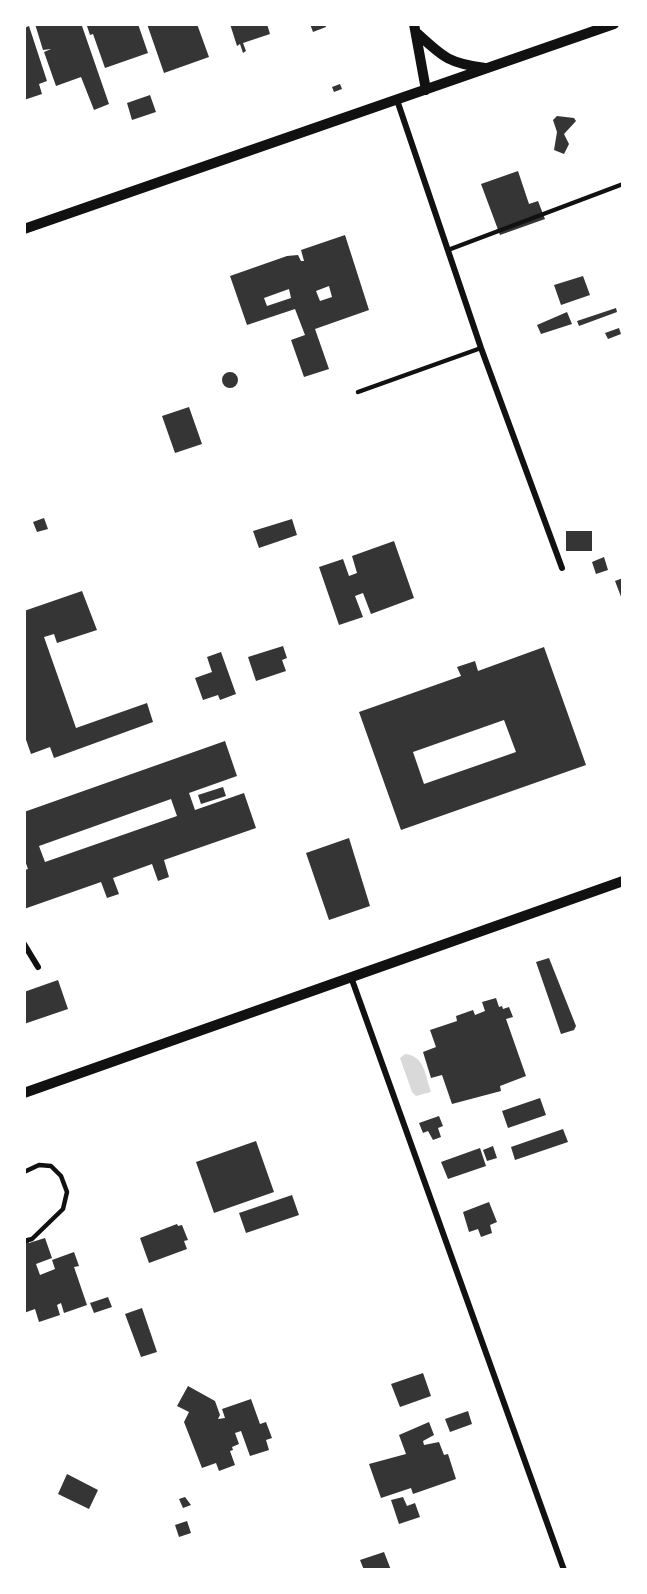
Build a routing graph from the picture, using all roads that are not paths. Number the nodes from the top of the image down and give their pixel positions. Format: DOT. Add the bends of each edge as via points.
graph roads {
  1 [pos="614,24"];
  2 [pos="416,29"];
  3 [pos="486,69"];
  4 [pos="426,90"];
  5 [pos="397,100"];
  6 [pos="623,184"];
  7 [pos="27,230"];
  8 [pos="448,250"];
  9 [pos="481,348"];
  10 [pos="358,392"];
  11 [pos="562,568"];
  12 [pos="623,881"];
  13 [pos="24,944"];
  14 [pos="38,968"];
  15 [pos="351,977"];
  16 [pos="24,1093"];
  17 [pos="24,1172"];
  18 [pos="24,1241"];
  19 [pos="564,1570"];
  1 -- 3 [label="street"];
  2 -- 3 [label="street" via="441,55 456,64"];
  2 -- 4 [label="street"];
  3 -- 4 [label="street"];
  4 -- 5 [label="street"];
  5 -- 7 [label="street"];
  5 -- 8 [label="street"];
  6 -- 8 [label="lane"];
  8 -- 9 [label="street"];
  9 -- 10 [label="lane"];
  9 -- 11 [label="street"];
  12 -- 15 [label="street"];
  13 -- 14 [label="street"];
  15 -- 16 [label="street"];
  15 -- 19 [label="street"];
  17 -- 18 [label="lane" via="39,1165 51,1166 68,1192 63,1209 32,1239"];
}
